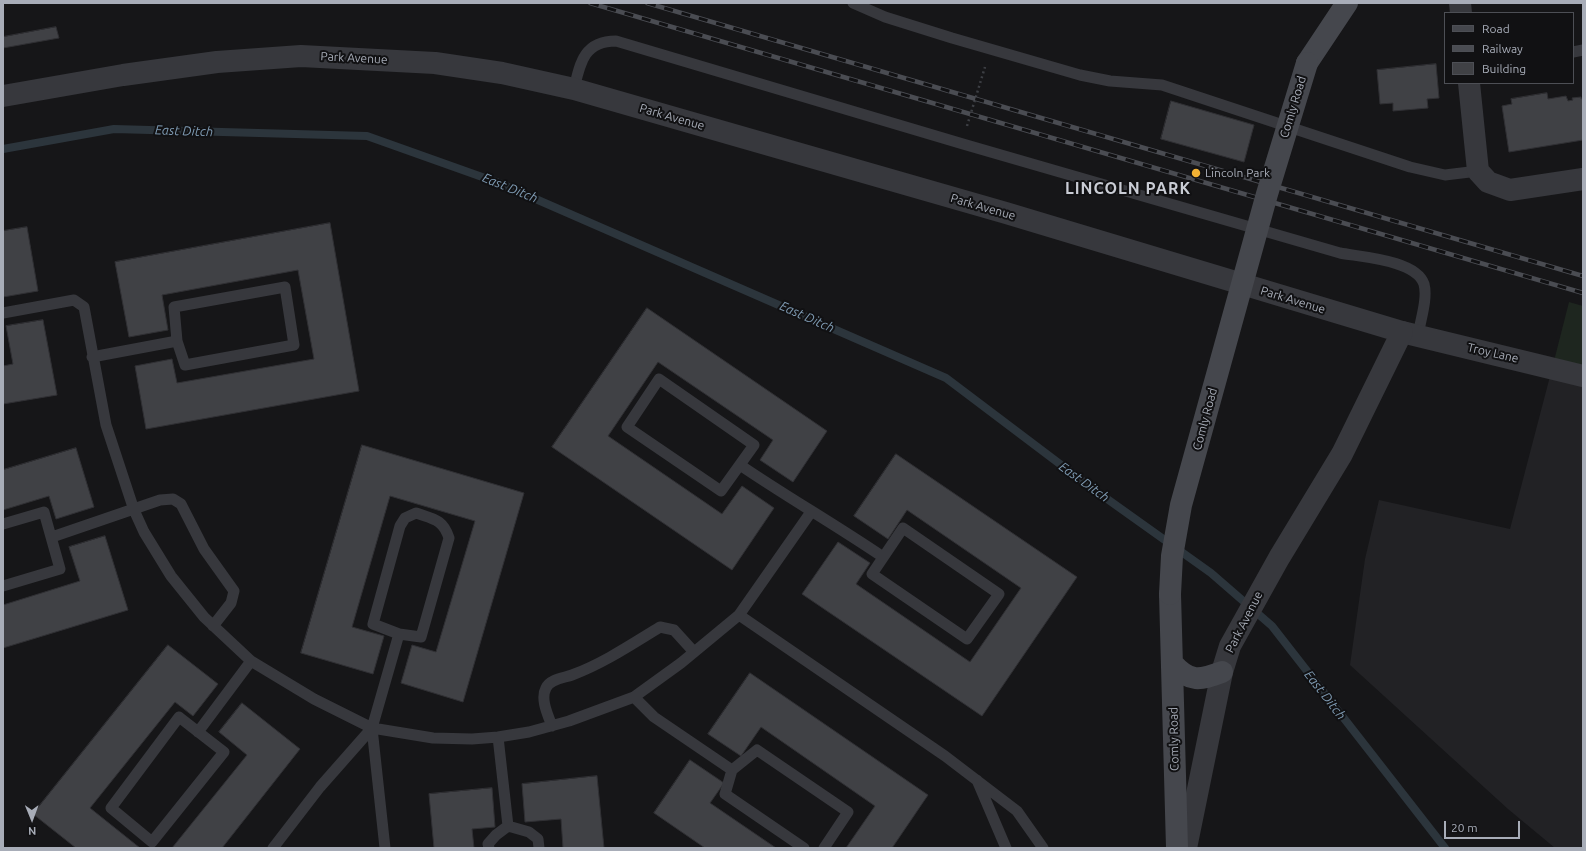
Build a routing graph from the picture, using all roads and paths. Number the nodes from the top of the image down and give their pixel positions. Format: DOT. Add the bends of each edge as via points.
graph roads {
  1 [pos="854,3"];
  2 [pos="1328,3"];
  3 [pos="1347,3"];
  4 [pos="990,49"];
  5 [pos="1307,63"];
  6 [pos="1469,84"];
  7 [pos="574,89"];
  8 [pos="3,96"];
  9 [pos="963,144"];
  10 [pos="1478,171"];
  11 [pos="1583,179"];
  12 [pos="3,313"];
  13 [pos="1410,334"];
  14 [pos="177,341"];
  15 [pos="92,357"];
  16 [pos="1583,376"];
  17 [pos="740,465"];
  18 [pos="134,510"];
  19 [pos="811,512"];
  20 [pos="3,524"];
  21 [pos="52,537"];
  22 [pos="883,557"];
  23 [pos="3,586"];
  24 [pos="739,615"];
  25 [pos="213,626"];
  26 [pos="399,634"];
  27 [pos="694,652"];
  28 [pos="251,662"];
  29 [pos="1173,664"];
  30 [pos="1222,672"];
  31 [pos="634,696"];
  32 [pos="552,726"];
  33 [pos="372,728"];
  34 [pos="198,732"];
  35 [pos="498,737"];
  36 [pos="732,770"];
  37 [pos="976,780"];
  38 [pos="508,826"];
  39 [pos="273,848"];
  40 [pos="385,848"];
  41 [pos="489,848"];
  42 [pos="539,848"];
  43 [pos="804,848"];
  44 [pos="824,848"];
  45 [pos="1006,848"];
  46 [pos="1043,848"];
  47 [pos="1177,848"];
  48 [pos="1186,848"];
  1 -- 4 [label="lane" via="885,16"];
  2 -- 5 [label="main road, Comly Road"];
  3 -- 5 [label="main road"];
  4 -- 9 [label="path"];
  4 -- 10 [label="lane" via="1080,75 1110,81 1162,85 1410,167 1445,175"];
  5 -- 29 [label="main road, Comly Road, bridge" via="1267,194 1181,505 1172,556 1170,594"];
  6 -- 10 [label="street"];
  7 -- 8 [label="street, Park Avenue" via="502,72 435,63 302,56 216,62"];
  7 -- 9 [label="lane" via="585,53 604,41 616,41"];
  7 -- 13 [label="street, Park Avenue" via="1006,213"];
  9 -- 13 [label="lane" via="1340,253 1383,260 1406,267 1419,276 1424,284 1424,297"];
  10 -- 11 [label="street" via="1488,182 1510,190"];
  12 -- 15 [label="lane" via="74,300 84,307"];
  13 -- 16 [label="street, Troy Lane"];
  13 -- 30 [label="street, Park Avenue" via="1244,620 1230,646"];
  14 -- 14 [label="lane" via="185,365 294,346 285,287 174,307"];
  14 -- 15 [label="lane"];
  15 -- 18 [label="lane" via="106,425"];
  17 -- 17 [label="lane" via="754,445 659,379 627,427 721,491"];
  17 -- 19 [label="lane"];
  18 -- 21 [label="lane"];
  18 -- 25 [label="lane" via="170,576"];
  18 -- 25 [label="lane" via="160,500 173,499 181,504 204,548 234,591 231,603"];
  19 -- 22 [label="lane" via="833,523"];
  19 -- 24 [label="lane"];
  20 -- 21 [label="lane" via="44,512"];
  21 -- 23 [label="lane" via="60,569"];
  22 -- 22 [label="lane" via="872,574 967,639 999,594 903,528"];
  24 -- 27 [label="lane"];
  24 -- 37 [label="lane"];
  25 -- 28 [label="lane"];
  26 -- 26 [label="lane" via="421,637 449,538 446,527 436,519 416,513 405,518 400,526 373,624"];
  26 -- 33 [label="lane"];
  27 -- 31 [label="lane"];
  27 -- 32 [label="lane" via="674,630 660,626 604,660 573,675 550,682 545,688 544,702"];
  28 -- 33 [label="lane" via="314,699"];
  28 -- 34 [label="lane"];
  29 -- 30 [label="main road" via="1181,673 1191,678 1202,679"];
  29 -- 47 [label="main road, Comly Road"];
  30 -- 48 [label="street, Park Avenue"];
  31 -- 32 [label="lane"];
  31 -- 36 [label="lane" via="654,717"];
  32 -- 35 [label="lane"];
  33 -- 35 [label="lane" via="433,738"];
  33 -- 39 [label="lane" via="320,787"];
  33 -- 40 [label="lane"];
  34 -- 34 [label="lane" via="179,717 111,808 152,842 224,752"];
  35 -- 38 [label="lane"];
  36 -- 43 [label="lane" via="725,794"];
  36 -- 44 [label="lane" via="757,750 848,812"];
  37 -- 45 [label="lane"];
  37 -- 46 [label="lane" via="1017,811"];
  38 -- 41 [label="lane" via="488,844"];
  38 -- 42 [label="lane" via="529,832 538,839"];
}
